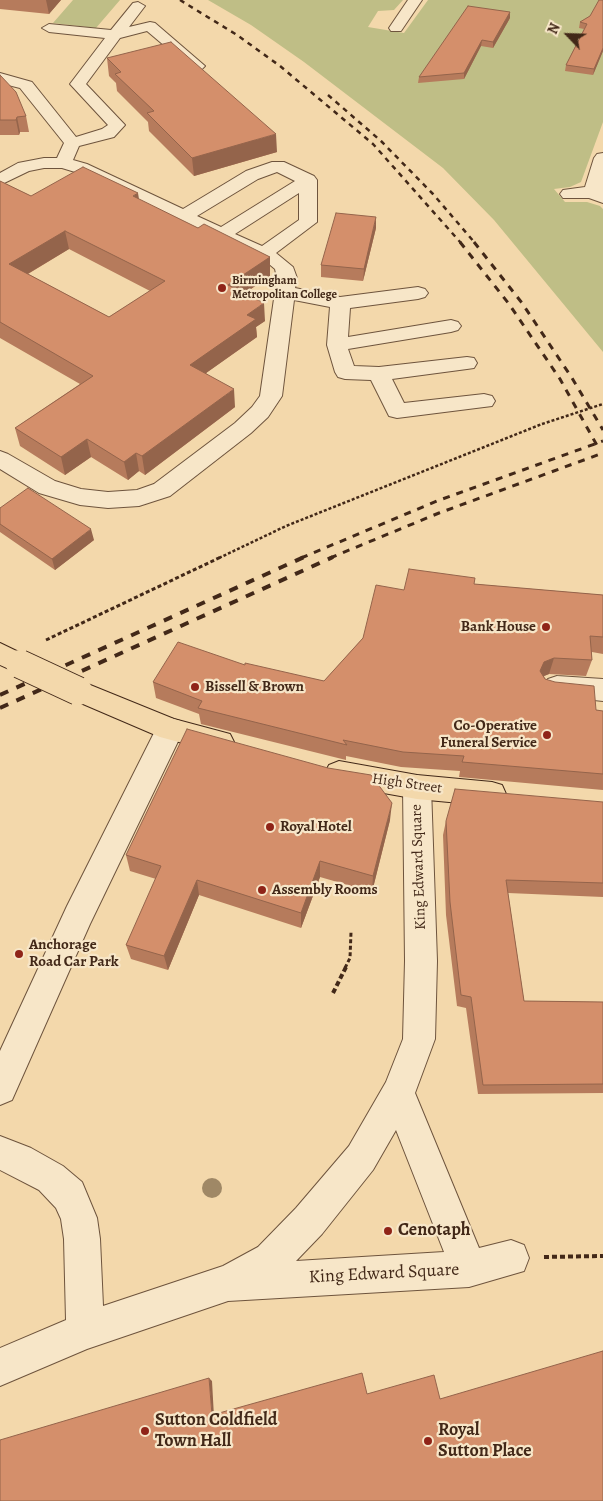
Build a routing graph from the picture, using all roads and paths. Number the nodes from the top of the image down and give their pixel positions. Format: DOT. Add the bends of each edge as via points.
graph roads {
  1 [pos="415,0"];
  2 [pos="138,6"];
  3 [pos="382,16"];
  4 [pos="49,28"];
  5 [pos="115,35"];
  6 [pos="0,78"];
  7 [pos="212,79"];
  8 [pos="72,143"];
  9 [pos="603,158"];
  10 [pos="63,163"];
  11 [pos="0,180"];
  12 [pos="308,180"];
  13 [pos="569,194"];
  14 [pos="597,195"];
  15 [pos="184,216"];
  16 [pos="222,234"];
  17 [pos="264,254"];
  18 [pos="285,292"];
  19 [pos="418,292"];
  20 [pos="340,302"];
  21 [pos="451,326"];
  22 [pos="337,344"];
  23 [pos="466,363"];
  24 [pos="379,374"];
  25 [pos="484,401"];
  26 [pos="603,404"];
  27 [pos="0,459"];
  28 [pos="10,659"];
  29 [pos="550,686"];
  30 [pos="603,690"];
  31 [pos="170,728"];
  32 [pos="242,748"];
  33 [pos="318,769"];
  34 [pos="417,787"];
  35 [pos="517,797"];
  36 [pos="351,932"];
  37 [pos="333,993"];
  38 [pos="0,1088"];
  39 [pos="398,1093"];
  40 [pos="0,1153"];
  41 [pos="603,1256"];
  42 [pos="511,1258"];
  43 [pos="469,1269"];
  44 [pos="228,1283"];
  45 [pos="86,1331"];
  46 [pos="0,1368"];
  1 -- 3 [label="street" via="399,23"];
  2 -- 5 [label="street"];
  4 -- 5 [label="street"];
  5 -- 7 [label="street" via="150,26"];
  5 -- 8 [label="street" via="78,84 117,125 108,133"];
  6 -- 8 [label="street" via="26,85"];
  8 -- 10 [label="street"];
  9 -- 14 [label="street"];
  10 -- 11 [label="street" via="24,167"];
  10 -- 15 [label="street" via="81,168"];
  12 -- 15 [label="street" via="278,166 252,175"];
  12 -- 16 [label="street"];
  12 -- 17 [label="street" via="308,222"];
  13 -- 14 [label="street"];
  15 -- 16 [label="street"];
  16 -- 17 [label="street"];
  17 -- 18 [label="street" via="284,267 287,278"];
  18 -- 20 [label="street"];
  18 -- 27 [label="street" via="271,396 243,428 162,490 139,498 80,498 47,487"];
  19 -- 20 [label="street"];
  20 -- 22 [label="street"];
  21 -- 22 [label="street"];
  22 -- 24 [label="street" via="345,372"];
  23 -- 24 [label="street"];
  24 -- 25 [label="street" via="397,411"];
  26 -- 28 [label="path, bridge" via="542,424 286,526"];
  28 -- 31 [label="main road, bridge"];
  29 -- 30 [label="street"];
  31 -- 32 [label="main road"];
  31 -- 38 [label="street" via="78,916"];
  33 -- 34 [label="main road, High Street"];
  34 -- 35 [label="main road, High Street"];
  34 -- 39 [label="street, King Edward Square" via="421,961 419,1039"];
  36 -- 37 [label="path" via="350,958"];
  39 -- 43 [label="street, King Edward Square"];
  39 -- 44 [label="street, King Edward Square" via="361,1158 309,1221 271,1260"];
  40 -- 45 [label="street" via="50,1178 69,1195 82,1239"];
  41 -- 42 [label="path"];
  42 -- 43 [label="street"];
  43 -- 44 [label="street, King Edward Square"];
  44 -- 45 [label="street, King Edward Square"];
  45 -- 46 [label="street, King Edward Square"];
}
